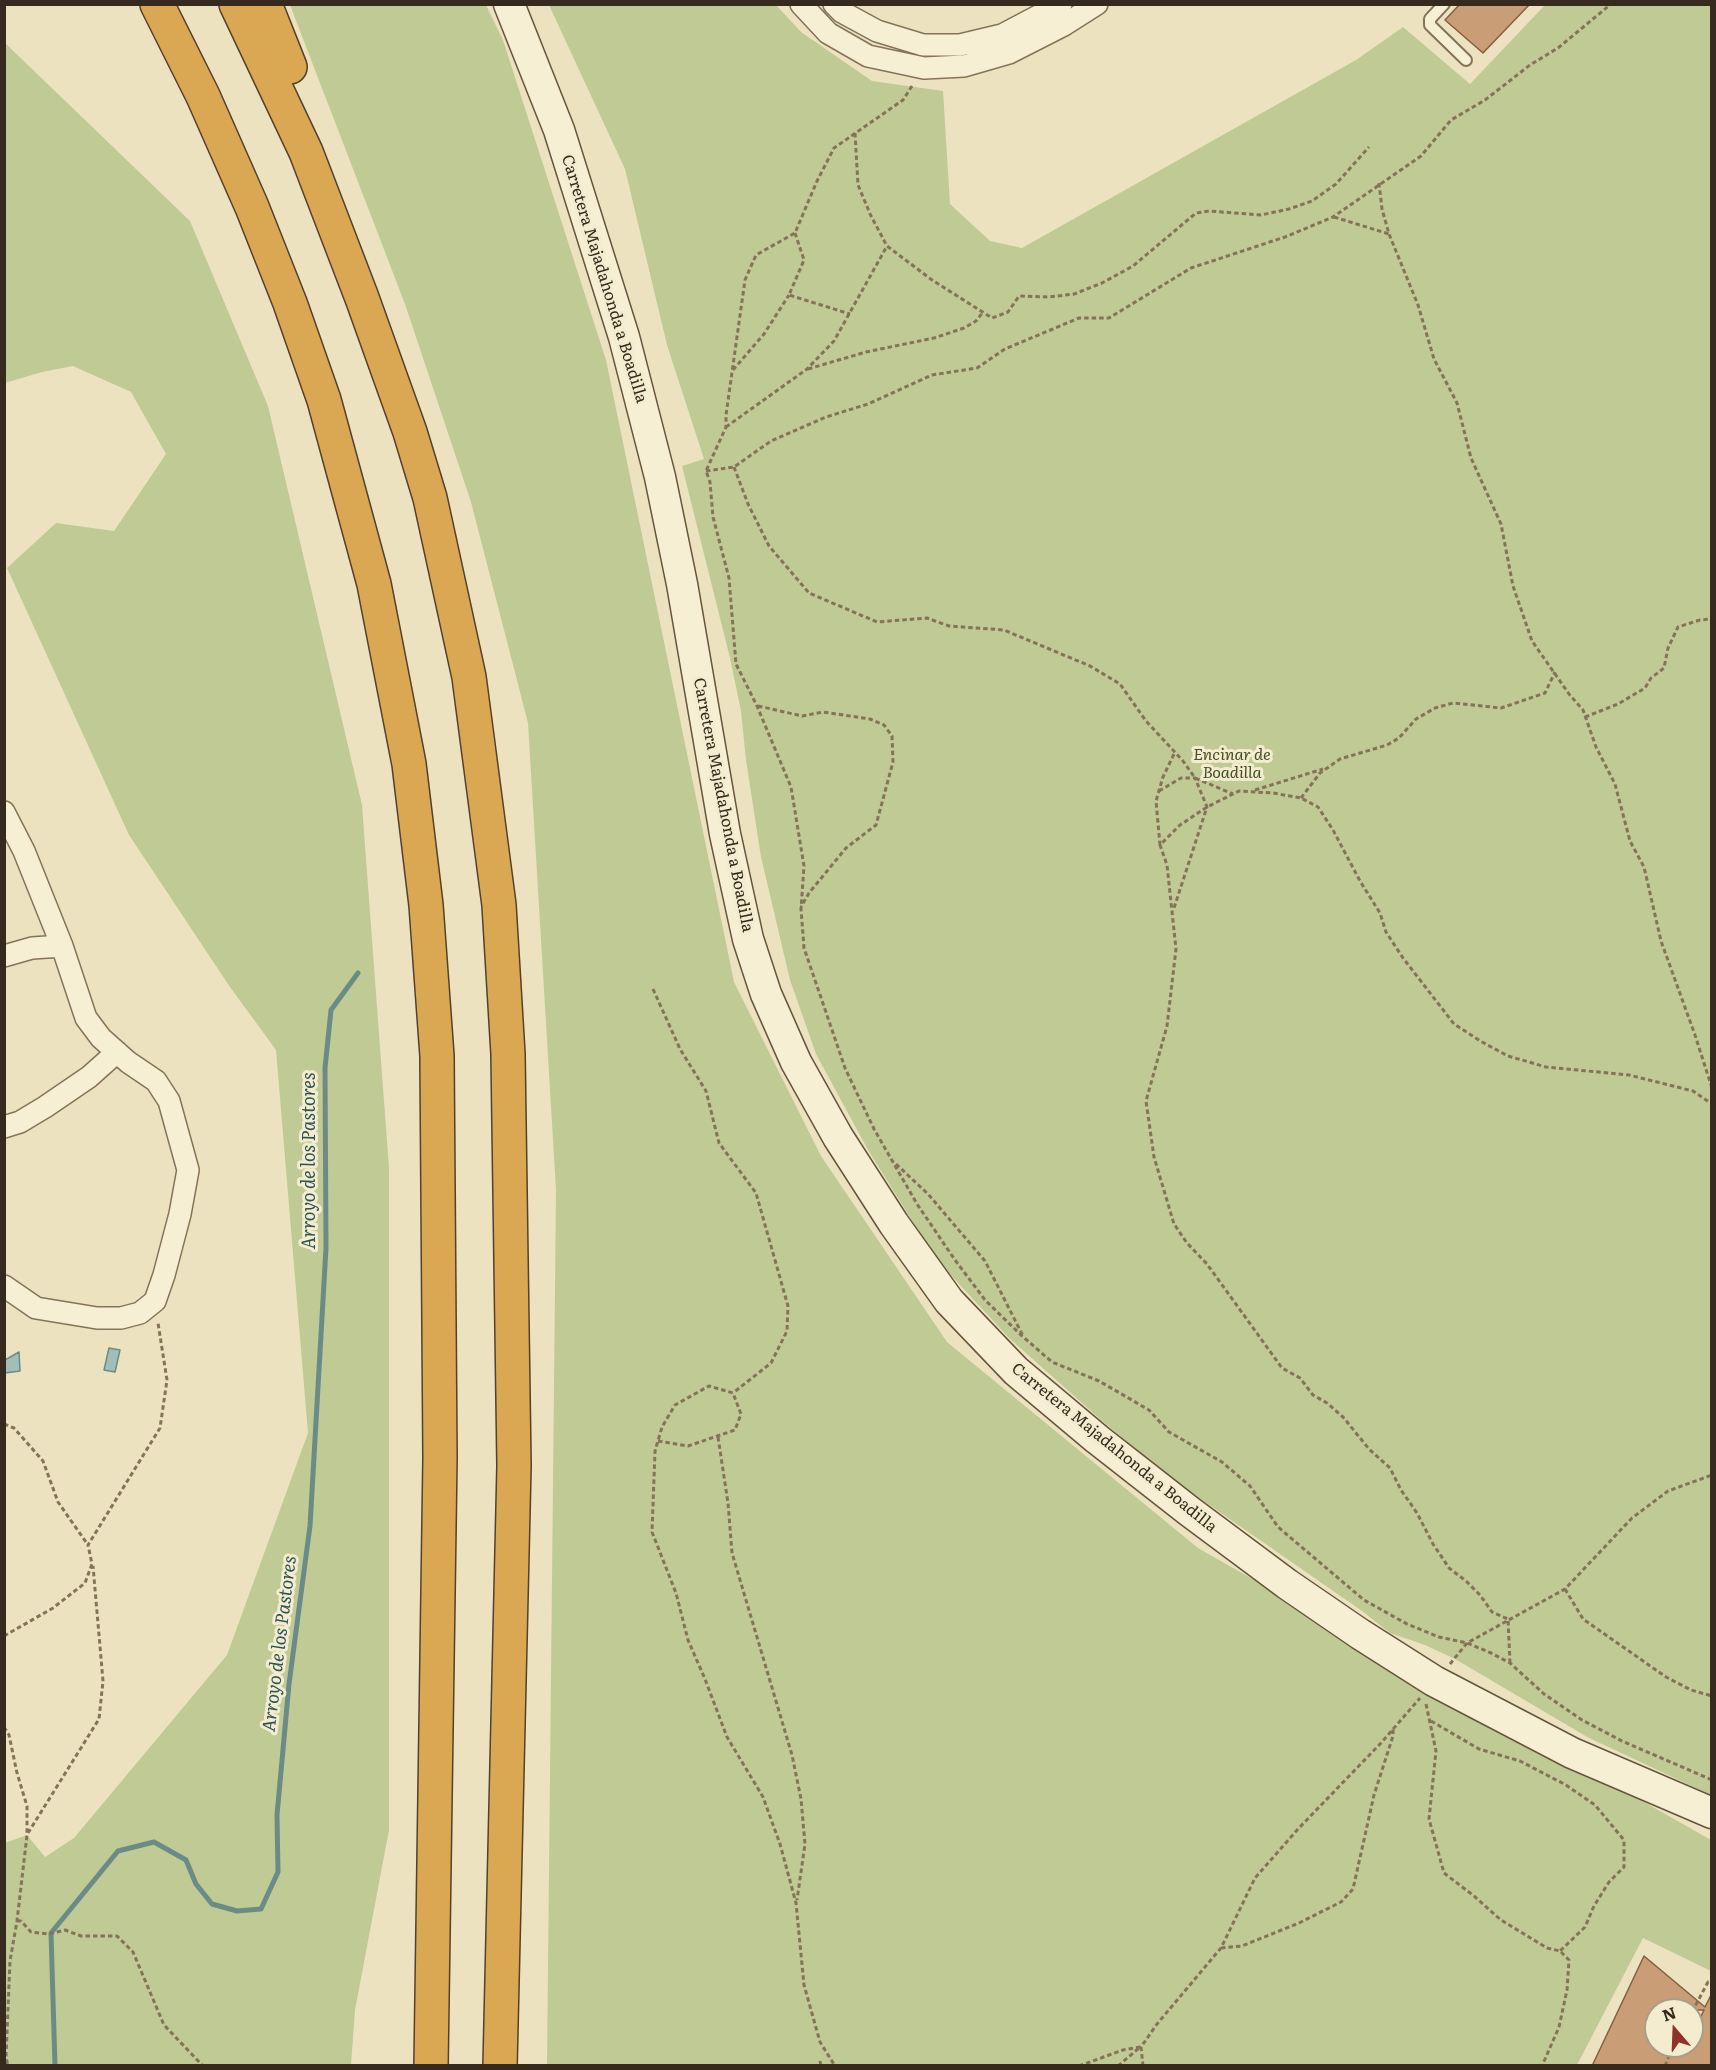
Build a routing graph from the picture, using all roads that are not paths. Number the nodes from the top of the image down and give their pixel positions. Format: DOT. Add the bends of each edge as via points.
graph roads {
  1 [pos="157,4"];
  2 [pos="236,4"];
  3 [pos="265,4"];
  4 [pos="509,4"];
  5 [pos="801,4"];
  6 [pos="834,4"];
  7 [pos="1061,4"];
  8 [pos="1097,4"];
  9 [pos="1444,4"];
  10 [pos="1466,60"];
  11 [pos="410,432"];
  12 [pos="4,812"];
  13 [pos="62,946"];
  14 [pos="4,956"];
  15 [pos="117,1052"];
  16 [pos="4,1127"];
  17 [pos="4,1286"];
  18 [pos="1648,1786"];
  19 [pos="1712,1813"];
  20 [pos="1712,1828"];
  21 [pos="431,2066"];
  22 [pos="500,2066"];
  1 -- 21 [label="highway" via="252,207 324,400 374,584 409,764 426,905 437,1056 440,1458"];
  2 -- 11 [label="highway" via="306,152"];
  3 -- 11 [label="highway" via="392,332"];
  4 -- 18 [label="street, Carretera Majadahonda a Boadilla" via="559,130 624,338 660,477 748,939 766,994 796,1062 838,1137 949,1301 1016,1371 1116,1454 1278,1578 1434,1681 1572,1753"];
  5 -- 8 [label="street" via="828,33 868,56 924,68 964,66 1009,53"];
  6 -- 7 [label="street" via="877,31 923,45 960,45 1002,35"];
  9 -- 10 [label="lane" via="1430,19 1430,26"];
  11 -- 22 [label="highway" via="430,498 469,677 500,905 508,1042 514,1466"];
  12 -- 13 [label="street"];
  13 -- 14 [label="street" via="32,948"];
  13 -- 15 [label="street" via="86,1018"];
  15 -- 16 [label="street" via="45,1107"];
  15 -- 17 [label="street" via="156,1081 169,1101 188,1170 155,1301 130,1316 97,1318 36,1308"];
  18 -- 19 [label="street, Carretera Majadahonda a Boadilla"];
  18 -- 20 [label="street"];
}
